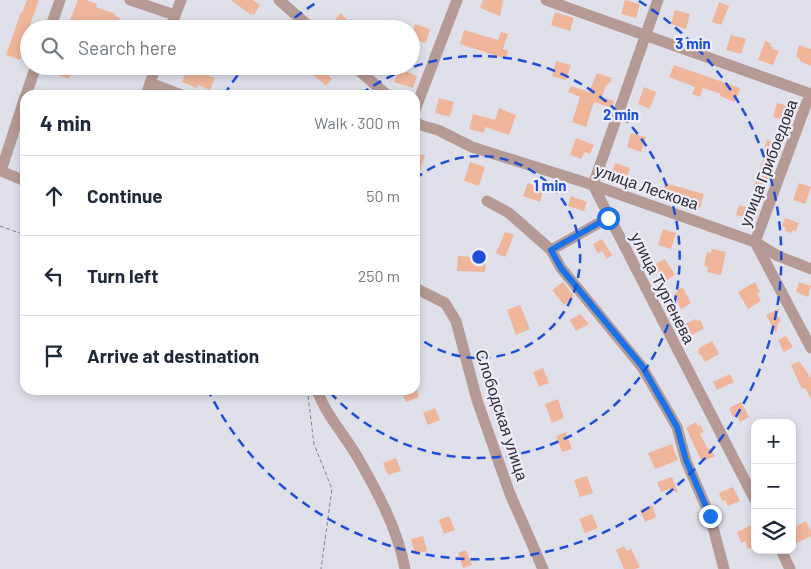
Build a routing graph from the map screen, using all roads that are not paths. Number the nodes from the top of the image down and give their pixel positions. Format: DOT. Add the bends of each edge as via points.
graph roads {
  1 [pos="60,0"];
  2 [pos="130,0"];
  3 [pos="181,0"];
  4 [pos="279,0"];
  5 [pos="457,0"];
  6 [pos="546,0"];
  7 [pos="658,0"];
  8 [pos="175,15"];
  9 [pos="53,20"];
  10 [pos="173,20"];
  11 [pos="302,20"];
  12 [pos="646,36"];
  13 [pos="33,75"];
  14 [pos="153,75"];
  15 [pos="364,75"];
  16 [pos="150,84"];
  17 [pos="27,90"];
  18 [pos="148,90"];
  19 [pos="167,90"];
  20 [pos="380,90"];
  21 [pos="811,95"];
  22 [pos="420,97"];
  23 [pos="20,111"];
  24 [pos="420,126"];
  25 [pos="0,171"];
  26 [pos="20,180"];
  27 [pos="593,185"];
  28 [pos="487,201"];
  29 [pos="608,218"];
  30 [pos="755,242"];
  31 [pos="551,250"];
  32 [pos="811,269"];
  33 [pos="420,290"];
  34 [pos="811,348"];
  35 [pos="319,395"];
  36 [pos="751,492"];
  37 [pos="783,554"];
  38 [pos="405,569"];
  39 [pos="543,569"];
  40 [pos="724,569"];
  41 [pos="790,569"];
  1 -- 9 [label="street"];
  2 -- 8 [label="street"];
  3 -- 8 [label="street"];
  4 -- 11 [label="street"];
  5 -- 22 [label="street"];
  6 -- 12 [label="street"];
  7 -- 12 [label="street"];
  8 -- 10 [label="street"];
  12 -- 21 [label="street"];
  12 -- 27 [label="street"];
  13 -- 17 [label="street"];
  14 -- 16 [label="street"];
  15 -- 20 [label="street"];
  16 -- 18 [label="street"];
  16 -- 19 [label="street"];
  21 -- 30 [label="street, улица Грибоедова"];
  23 -- 25 [label="street"];
  24 -- 27 [label="street, улица Лескова" via="438,130 472,147"];
  25 -- 26 [label="street"];
  27 -- 29 [label="street, улица Тургенева"];
  27 -- 30 [label="street, улица Лескова"];
  28 -- 31 [label="street" via="509,213"];
  29 -- 31 [label="street"];
  29 -- 36 [label="street, улица Тургенева"];
  30 -- 32 [label="street, улица Лескова" via="778,256"];
  30 -- 34 [label="street, улица Грибоедова"];
  31 -- 40 [label="street" via="561,268 642,366 677,427 686,460 710,516"];
  33 -- 39 [label="street, Слободская улица" via="445,303 456,321 477,400 510,494"];
  35 -- 38 [label="street" via="385,509"];
  37 -- 41 [label="street"];
}
